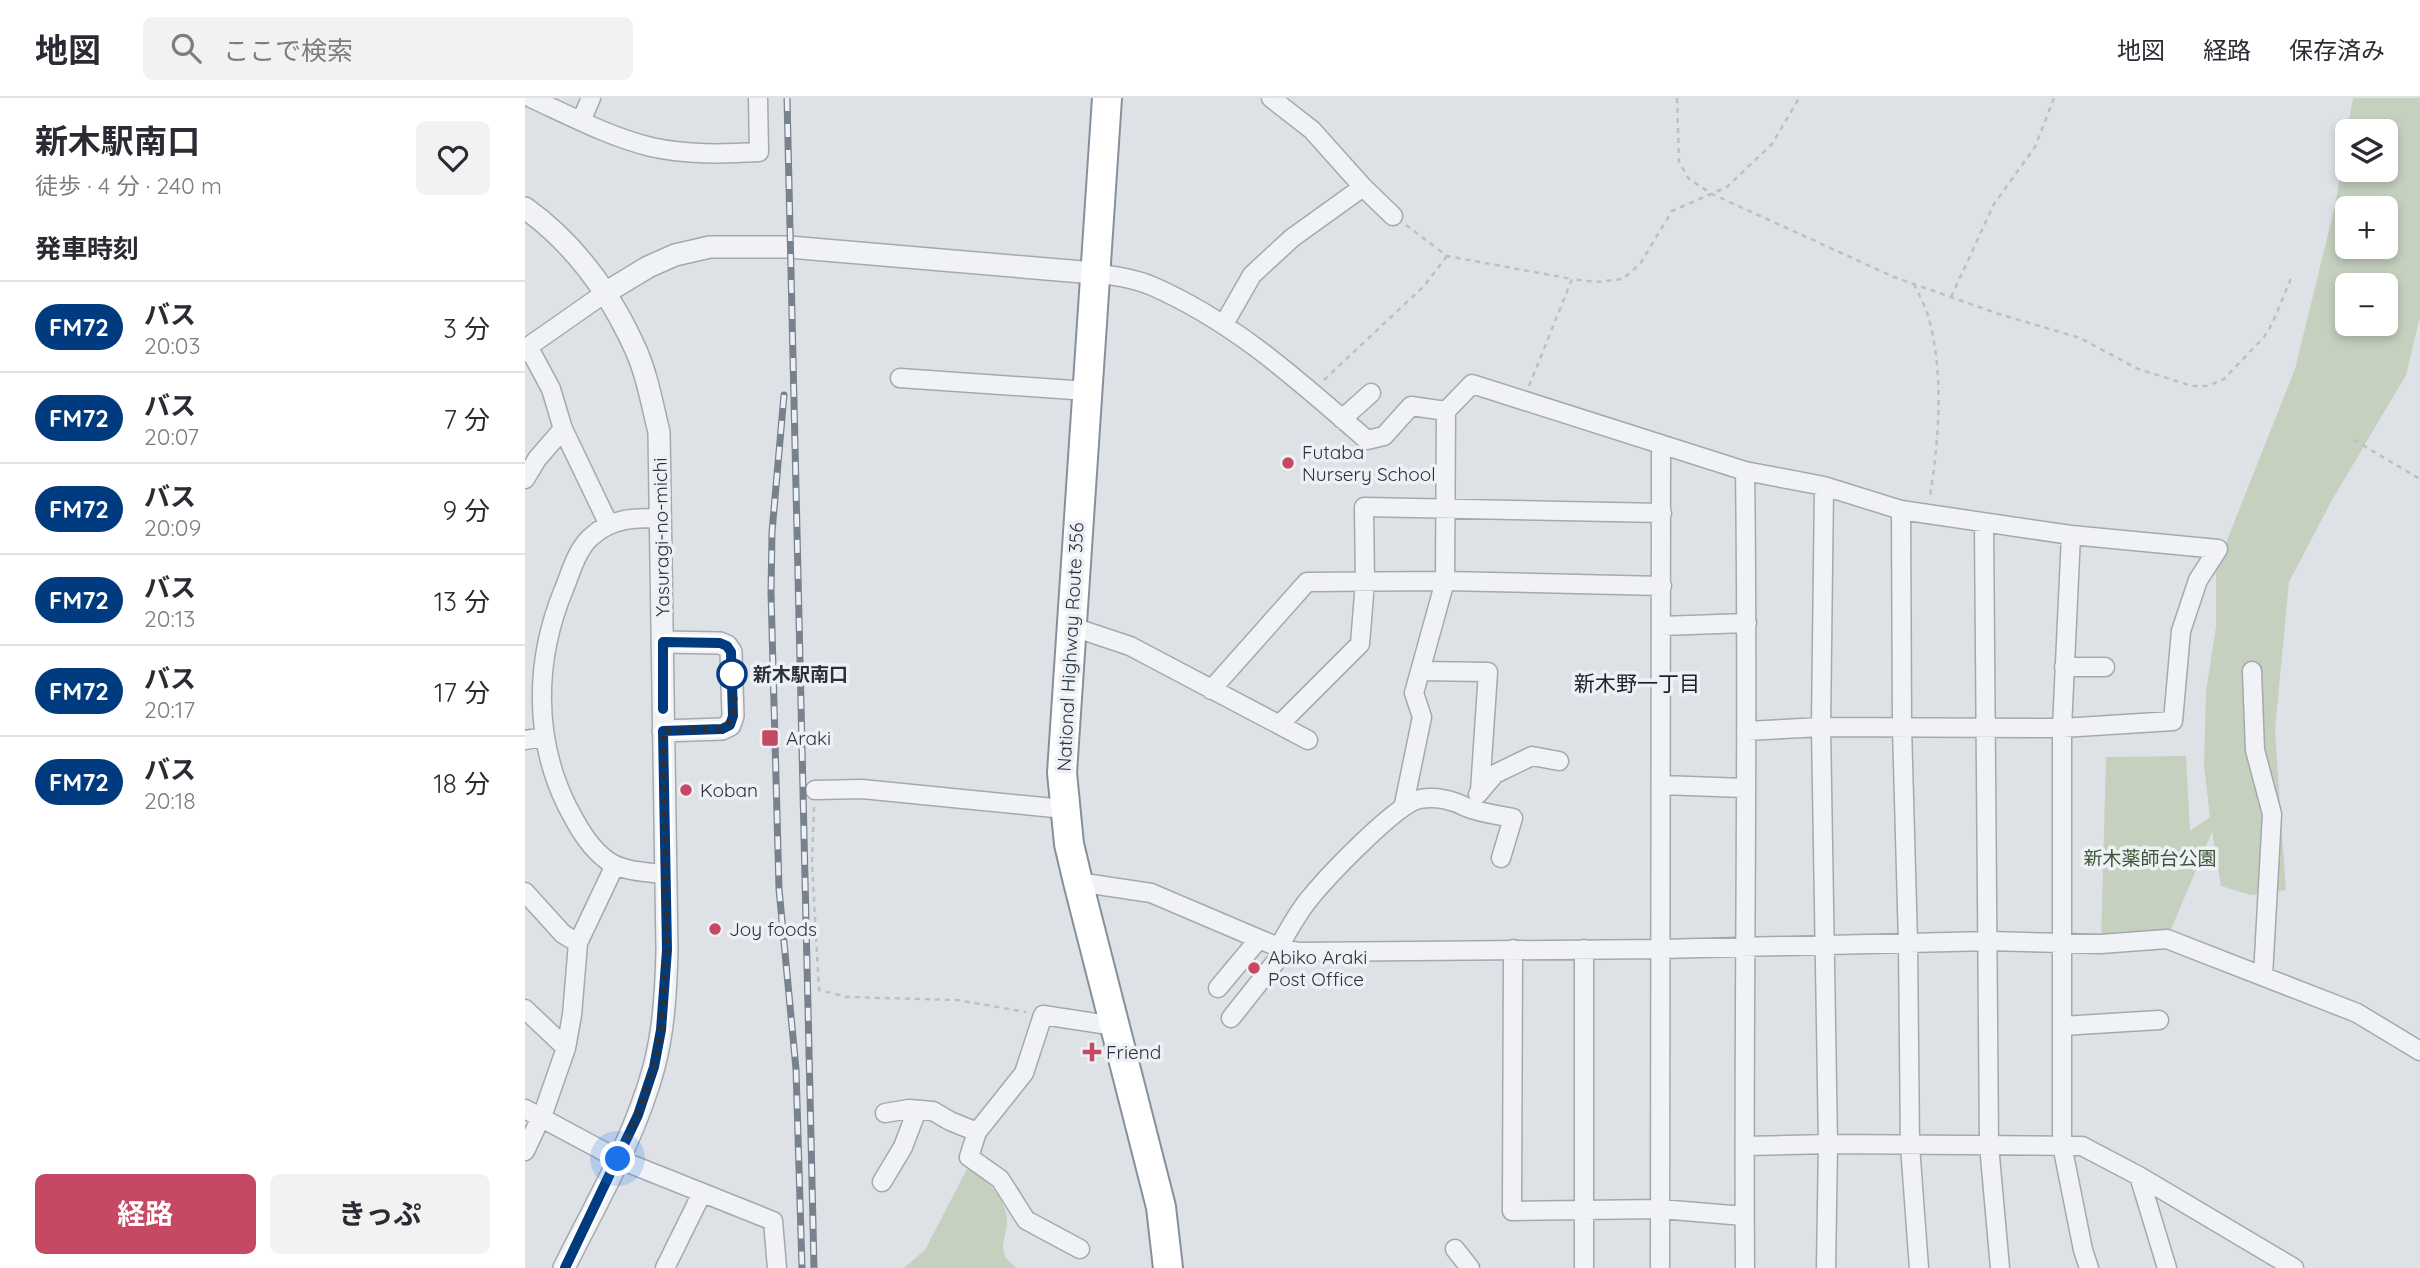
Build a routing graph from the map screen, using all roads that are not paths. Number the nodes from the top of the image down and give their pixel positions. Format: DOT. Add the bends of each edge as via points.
graph roads {
  1 [pos="531,98"];
  2 [pos="591,98"];
  3 [pos="758,98"];
  4 [pos="1107,98"];
  5 [pos="1271,98"];
  6 [pos="581,121"];
  7 [pos="1363,187"];
  8 [pos="525,208"];
  9 [pos="1394,216"];
  10 [pos="1094,273"];
  11 [pos="605,293"];
  12 [pos="1224,324"];
  13 [pos="528,345"];
  14 [pos="900,379"];
  15 [pos="1087,391"];
  16 [pos="1371,393"];
  17 [pos="1446,411"];
  18 [pos="1342,419"];
  19 [pos="563,429"];
  20 [pos="1661,444"];
  21 [pos="1745,471"];
  22 [pos="525,479"];
  23 [pos="1824,486"];
  24 [pos="1444,507"];
  25 [pos="1901,510"];
  26 [pos="1662,513"];
  27 [pos="661,519"];
  28 [pos="1984,523"];
  29 [pos="609,525"];
  30 [pos="2071,535"];
  31 [pos="1445,581"];
  32 [pos="1365,582"];
  33 [pos="1662,586"];
  34 [pos="1747,623"];
  35 [pos="1070,626"];
  36 [pos="1661,626"];
  37 [pos="663,642"];
  38 [pos="2064,667"];
  39 [pos="2105,667"];
  40 [pos="1420,671"];
  41 [pos="2252,671"];
  42 [pos="1211,690"];
  43 [pos="1280,724"];
  44 [pos="1821,727"];
  45 [pos="1902,727"];
  46 [pos="1984,728"];
  47 [pos="2062,728"];
  48 [pos="663,731"];
  49 [pos="1746,731"];
  50 [pos="544,737"];
  51 [pos="525,740"];
  52 [pos="1308,740"];
  53 [pos="1559,761"];
  54 [pos="1661,785"];
  55 [pos="1744,788"];
  56 [pos="815,790"];
  57 [pos="1480,791"];
  58 [pos="1405,804"];
  59 [pos="1467,807"];
  60 [pos="1064,809"];
  61 [pos="1501,858"];
  62 [pos="615,865"];
  63 [pos="665,874"];
  64 [pos="1078,882"];
  65 [pos="525,892"];
  66 [pos="1259,939"];
  67 [pos="1989,941"];
  68 [pos="2064,942"];
  69 [pos="578,943"];
  70 [pos="1908,943"];
  71 [pos="1826,944"];
  72 [pos="1746,947"];
  73 [pos="1660,948"];
  74 [pos="1281,949"];
  75 [pos="1513,949"];
  76 [pos="1584,949"];
  77 [pos="2263,976"];
  78 [pos="1218,988"];
  79 [pos="525,1009"];
  80 [pos="1231,1018"];
  81 [pos="2159,1020"];
  82 [pos="1115,1026"];
  83 [pos="2062,1026"];
  84 [pos="566,1048"];
  85 [pos="2420,1051"];
  86 [pos="525,1109"];
  87 [pos="917,1110"];
  88 [pos="885,1113"];
  89 [pos="541,1119"];
  90 [pos="977,1132"];
  91 [pos="1828,1144"];
  92 [pos="1989,1145"];
  93 [pos="2062,1145"];
  94 [pos="1745,1146"];
  95 [pos="1910,1146"];
  96 [pos="525,1151"];
  97 [pos="618,1159"];
  98 [pos="2139,1176"];
  99 [pos="882,1182"];
  100 [pos="702,1193"];
  101 [pos="1660,1209"];
  102 [pos="1584,1211"];
  103 [pos="1744,1216"];
  104 [pos="1080,1249"];
  105 [pos="1455,1249"];
  106 [pos="565,1268"];
  107 [pos="665,1268"];
  108 [pos="777,1268"];
  109 [pos="1168,1268"];
  110 [pos="1470,1268"];
  111 [pos="1584,1268"];
  112 [pos="1660,1268"];
  113 [pos="1745,1268"];
  114 [pos="1826,1268"];
  115 [pos="1919,1268"];
  116 [pos="2000,1268"];
  117 [pos="2089,1268"];
  118 [pos="2167,1268"];
  119 [pos="2294,1268"];
  1 -- 6 [label="street"];
  2 -- 6 [label="street"];
  3 -- 6 [label="street" via="759,152 711,154 651,146"];
  4 -- 10 [label="highway, National Highway Route 356"];
  5 -- 7 [label="street" via="1312,130"];
  7 -- 9 [label="street"];
  7 -- 12 [label="street" via="1292,238 1252,275"];
  8 -- 11 [label="street, Yasuragi-no-michi" via="579,257"];
  10 -- 11 [label="street" via="789,247 710,247 675,255"];
  10 -- 12 [label="street" via="1151,286"];
  10 -- 15 [label="highway, National Highway Route 356"];
  11 -- 13 [label="street"];
  11 -- 27 [label="street, Yasuragi-no-michi" via="636,349 659,432"];
  12 -- 18 [label="street" via="1272,358"];
  13 -- 19 [label="street" via="551,389"];
  14 -- 15 [label="street"];
  15 -- 35 [label="highway, National Highway Route 356"];
  16 -- 18 [label="street"];
  17 -- 18 [label="street" via="1411,406 1384,436 1367,440"];
  17 -- 20 [label="street" via="1472,384"];
  17 -- 24 [label="street"];
  19 -- 22 [label="street"];
  19 -- 29 [label="street"];
  20 -- 21 [label="street"];
  20 -- 26 [label="street"];
  21 -- 23 [label="street"];
  21 -- 34 [label="street"];
  23 -- 25 [label="street"];
  23 -- 44 [label="street"];
  24 -- 26 [label="street"];
  24 -- 31 [label="street"];
  24 -- 32 [label="street" via="1364,507"];
  25 -- 28 [label="street"];
  25 -- 45 [label="street"];
  26 -- 33 [label="street"];
  27 -- 29 [label="street" via="631,517"];
  27 -- 37 [label="street, Yasuragi-no-michi"];
  28 -- 30 [label="street"];
  28 -- 46 [label="street"];
  29 -- 50 [label="street" via="590,537 576,558 548,632 541,712"];
  30 -- 38 [label="street"];
  30 -- 47 [label="street" via="2218,549 2197,580 2181,631 2173,721"];
  31 -- 32 [label="street"];
  31 -- 33 [label="street"];
  31 -- 40 [label="street"];
  32 -- 42 [label="street" via="1307,582"];
  32 -- 43 [label="street" via="1360,644"];
  33 -- 36 [label="street"];
  34 -- 36 [label="street"];
  34 -- 49 [label="street"];
  35 -- 42 [label="street" via="1129,646"];
  35 -- 60 [label="highway, National Highway Route 356" via="1062,753"];
  36 -- 54 [label="street"];
  37 -- 48 [label="street, Yasuragi-no-michi"];
  37 -- 48 [label="street" via="727,646 733,716 730,725 722,729"];
  38 -- 39 [label="street"];
  38 -- 47 [label="street"];
  40 -- 57 [label="street" via="1488,672"];
  40 -- 58 [label="street" via="1414,692 1422,717"];
  41 -- 77 [label="street" via="2255,750 2272,814"];
  42 -- 43 [label="street"];
  43 -- 52 [label="street"];
  44 -- 45 [label="street"];
  44 -- 49 [label="street"];
  44 -- 71 [label="street"];
  45 -- 46 [label="street"];
  45 -- 70 [label="street"];
  46 -- 47 [label="street"];
  46 -- 67 [label="street"];
  47 -- 68 [label="street"];
  48 -- 63 [label="street, Yasuragi-no-michi"];
  49 -- 55 [label="street"];
  50 -- 51 [label="street"];
  50 -- 62 [label="street" via="558,787 579,830"];
  53 -- 57 [label="street" via="1532,756 1495,774"];
  54 -- 55 [label="street"];
  54 -- 73 [label="street"];
  55 -- 72 [label="street"];
  56 -- 60 [label="street" via="862,789"];
  57 -- 59 [label="street"];
  58 -- 59 [label="street" via="1434,798"];
  58 -- 74 [label="street" via="1309,899"];
  59 -- 61 [label="street" via="1513,818"];
  60 -- 64 [label="highway, National Highway Route 356"];
  62 -- 63 [label="street"];
  62 -- 69 [label="street"];
  63 -- 97 [label="street, Yasuragi-no-michi" via="667,950 661,1030 654,1067"];
  64 -- 66 [label="street" via="1151,893"];
  64 -- 82 [label="highway, National Highway Route 356"];
  65 -- 69 [label="street" via="563,934"];
  66 -- 74 [label="street"];
  66 -- 78 [label="street"];
  67 -- 68 [label="street"];
  67 -- 70 [label="street"];
  67 -- 92 [label="street"];
  68 -- 77 [label="street" via="2167,939"];
  68 -- 83 [label="street"];
  69 -- 84 [label="street"];
  70 -- 71 [label="street"];
  70 -- 95 [label="street"];
  71 -- 72 [label="street"];
  71 -- 91 [label="street"];
  72 -- 73 [label="street"];
  72 -- 94 [label="street"];
  73 -- 76 [label="street"];
  73 -- 101 [label="street"];
  74 -- 75 [label="street"];
  74 -- 80 [label="street"];
  75 -- 76 [label="street"];
  75 -- 102 [label="street" via="1512,1211"];
  76 -- 102 [label="street"];
  77 -- 85 [label="street" via="2357,1013"];
  79 -- 84 [label="street"];
  81 -- 83 [label="street"];
  82 -- 90 [label="street" via="1043,1015 1024,1073"];
  82 -- 109 [label="highway, National Highway Route 356" via="1161,1207"];
  83 -- 93 [label="street"];
  84 -- 89 [label="street"];
  86 -- 89 [label="street"];
  87 -- 88 [label="street"];
  87 -- 90 [label="street" via="933,1111"];
  87 -- 99 [label="street" via="903,1147"];
  89 -- 96 [label="street"];
  89 -- 97 [label="street"];
  90 -- 104 [label="street" via="969,1157 1000,1179 1026,1220"];
  91 -- 94 [label="street"];
  91 -- 95 [label="street"];
  91 -- 114 [label="street"];
  92 -- 93 [label="street"];
  92 -- 95 [label="street"];
  92 -- 116 [label="street"];
  93 -- 98 [label="street" via="2082,1146"];
  93 -- 117 [label="street"];
  94 -- 103 [label="street"];
  95 -- 115 [label="street"];
  97 -- 100 [label="street"];
  97 -- 106 [label="street, Yasuragi-no-michi"];
  98 -- 118 [label="street"];
  98 -- 119 [label="street"];
  100 -- 107 [label="street"];
  100 -- 108 [label="street" via="773,1221"];
  101 -- 102 [label="street"];
  101 -- 103 [label="street"];
  101 -- 112 [label="street"];
  102 -- 111 [label="street"];
  103 -- 113 [label="street"];
  105 -- 110 [label="street"];
}
